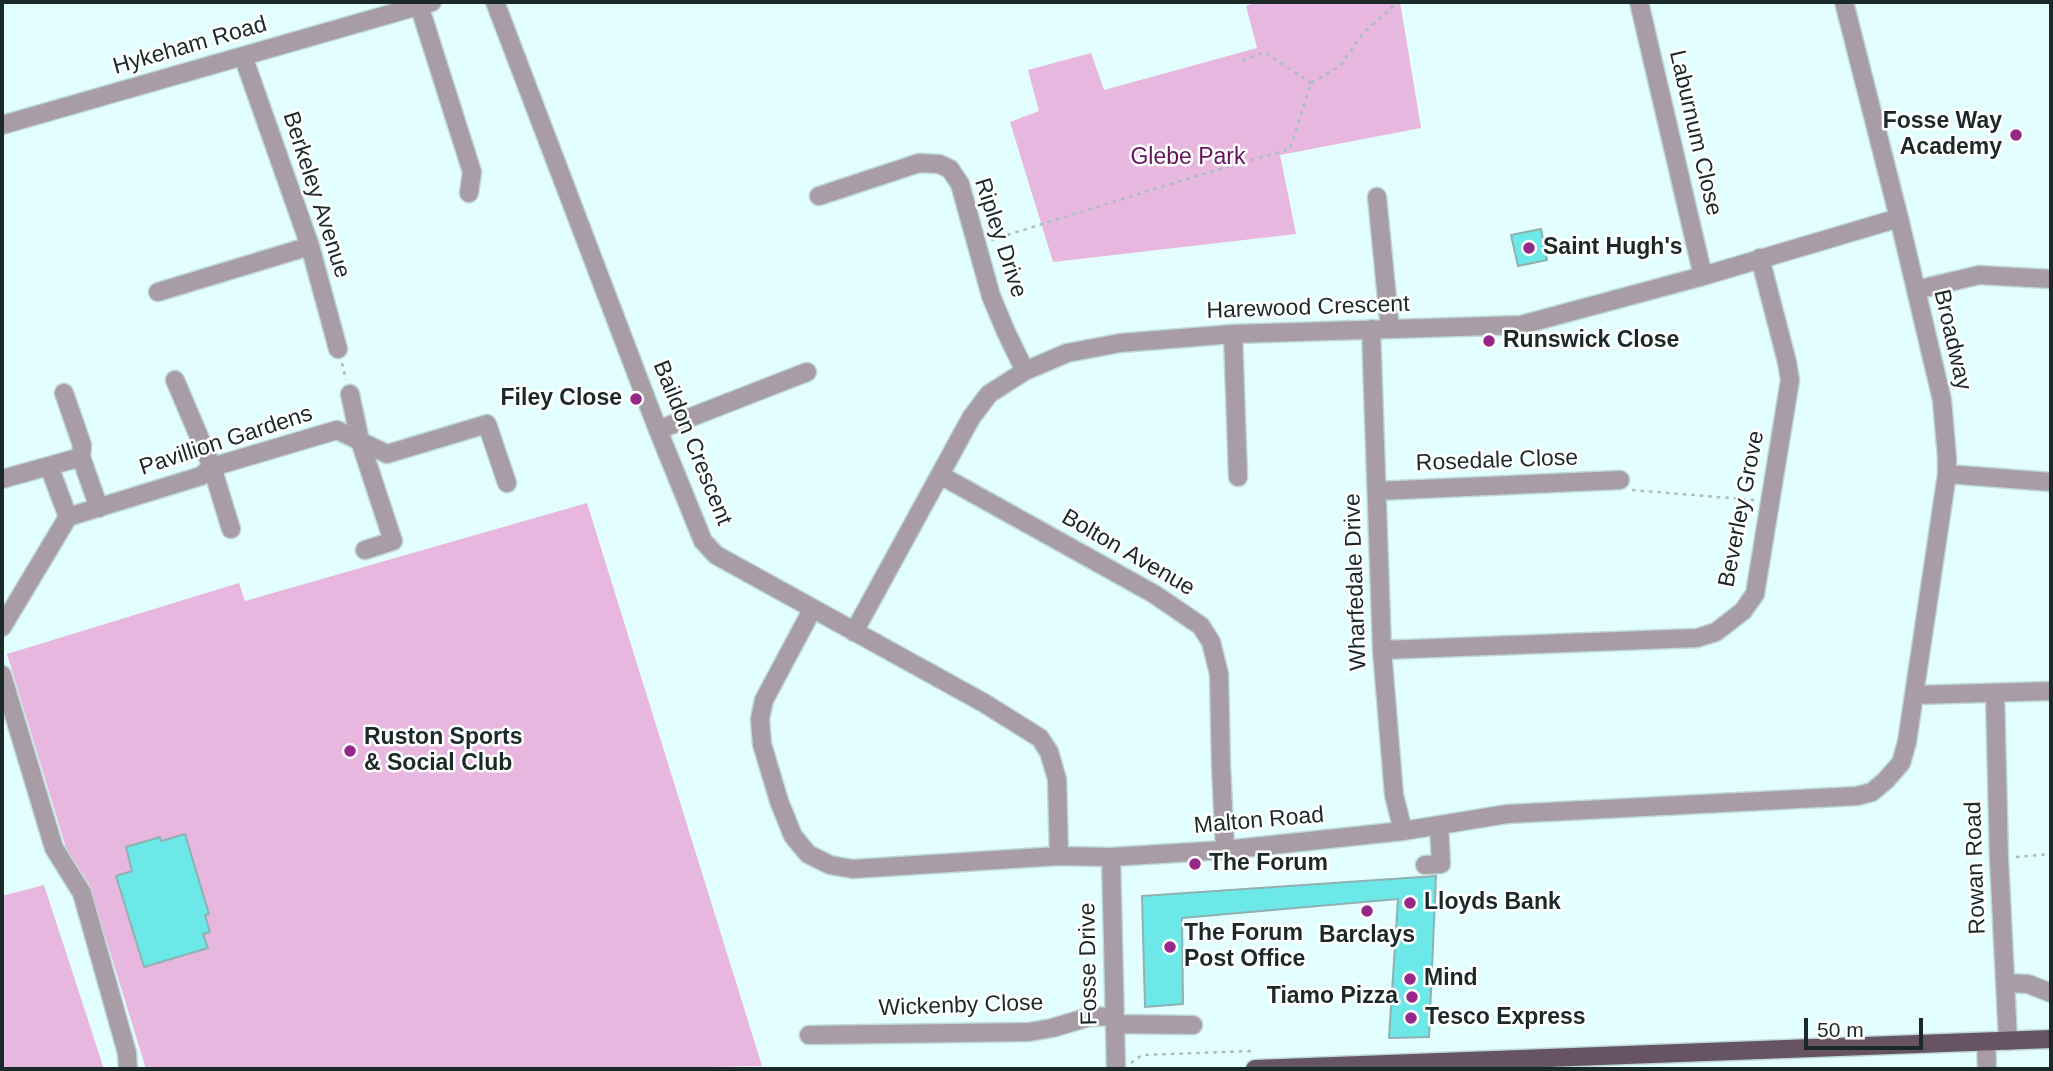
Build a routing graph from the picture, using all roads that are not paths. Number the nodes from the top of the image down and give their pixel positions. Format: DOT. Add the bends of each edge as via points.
graph roads {
  1 [pos="495,2"];
  2 [pos="1639,2"];
  3 [pos="1844,2"];
  4 [pos="425,4"];
  5 [pos="243,56"];
  6 [pos="2,125"];
  7 [pos="469,193"];
  8 [pos="819,196"];
  9 [pos="1377,197"];
  10 [pos="1899,218"];
  11 [pos="310,246"];
  12 [pos="1760,258"];
  13 [pos="1703,276"];
  14 [pos="2051,279"];
  15 [pos="1916,290"];
  16 [pos="159,292"];
  17 [pos="1371,329"];
  18 [pos="1390,329"];
  19 [pos="1233,334"];
  20 [pos="338,349"];
  21 [pos="1025,371"];
  22 [pos="807,372"];
  23 [pos="175,380"];
  24 [pos="64,393"];
  25 [pos="350,394"];
  26 [pos="658,430"];
  27 [pos="360,441"];
  28 [pos="81,457"];
  29 [pos="49,466"];
  30 [pos="212,467"];
  31 [pos="1947,474"];
  32 [pos="940,475"];
  33 [pos="1238,477"];
  34 [pos="2,479"];
  35 [pos="1620,480"];
  36 [pos="2051,482"];
  37 [pos="507,483"];
  38 [pos="1377,491"];
  39 [pos="99,508"];
  40 [pos="68,517"];
  41 [pos="231,529"];
  42 [pos="365,550"];
  43 [pos="812,610"];
  44 [pos="2,627"];
  45 [pos="854,632"];
  46 [pos="1382,650"];
  47 [pos="2,675"];
  48 [pos="2051,691"];
  49 [pos="1995,693"];
  50 [pos="1915,695"];
  51 [pos="1439,825"];
  52 [pos="1403,831"];
  53 [pos="1225,850"];
  54 [pos="1059,856"];
  55 [pos="1111,857"];
  56 [pos="1425,866"];
  57 [pos="2006,983"];
  58 [pos="2051,993"];
  59 [pos="1114,1020"];
  60 [pos="1193,1025"];
  61 [pos="809,1035"];
  62 [pos="2051,1039"];
  63 [pos="2008,1041"];
  64 [pos="1986,1042"];
  65 [pos="1474,1065"];
  66 [pos="128,1069"];
  67 [pos="1116,1069"];
  68 [pos="1255,1069"];
  69 [pos="1987,1069"];
  1 -- 26 [label="street, Baildon Crescent"];
  2 -- 13 [label="street, Laburnum Close"];
  3 -- 10 [label="street, Broadway"];
  4 -- 5 [label="street, Hykeham Road"];
  4 -- 7 [label="street" via="472,172"];
  5 -- 6 [label="street, Hykeham Road"];
  5 -- 11 [label="street, Berkeley Avenue"];
  8 -- 21 [label="street, Ripley Drive" via="919,163 950,169 960,184 991,296"];
  9 -- 18 [label="street"];
  10 -- 12 [label="street, Harewood Crescent"];
  10 -- 15 [label="street, Broadway"];
  11 -- 16 [label="street"];
  11 -- 20 [label="street, Berkeley Avenue"];
  12 -- 13 [label="street, Harewood Crescent"];
  12 -- 46 [label="street, Beverley Grove" via="1790,380 1755,594 1743,611 1716,632 1698,638"];
  13 -- 18 [label="street, Harewood Crescent" via="1521,325"];
  14 -- 15 [label="street" via="1979,275"];
  15 -- 31 [label="street, Broadway" via="1941,400"];
  17 -- 18 [label="street, Harewood Crescent"];
  17 -- 19 [label="street, Harewood Crescent"];
  17 -- 38 [label="street, Wharfedale Drive"];
  19 -- 21 [label="street, Harewood Crescent" via="1120,343 1067,353"];
  19 -- 33 [label="street"];
  21 -- 32 [label="street, Harewood Crescent" via="989,394"];
  22 -- 26 [label="street"];
  23 -- 30 [label="street"];
  24 -- 28 [label="street" via="82,445"];
  25 -- 27 [label="street"];
  26 -- 43 [label="street, Baildon Crescent" via="703,541 716,555"];
  27 -- 30 [label="street, Pavillion Gardens" via="337,430"];
  27 -- 37 [label="street, Pavillion Gardens" via="387,454 487,424"];
  27 -- 42 [label="street" via="393,541"];
  28 -- 29 [label="street"];
  28 -- 39 [label="street"];
  29 -- 34 [label="street"];
  29 -- 40 [label="street"];
  30 -- 39 [label="street, Pavillion Gardens" via="201,476"];
  30 -- 41 [label="street"];
  31 -- 36 [label="street"];
  31 -- 50 [label="street, Broadway"];
  32 -- 45 [label="street, Harewood Crescent"];
  32 -- 53 [label="street, Bolton Avenue" via="1154,594 1201,626 1211,642 1219,674"];
  35 -- 38 [label="street, Rosedale Close"];
  38 -- 46 [label="street, Wharfedale Drive"];
  39 -- 40 [label="street, Pavillion Gardens"];
  40 -- 44 [label="street"];
  43 -- 45 [label="street, Baildon Crescent"];
  43 -- 54 [label="street, Malton Road" via="764,700 760,719 762,744 779,801 793,836 808,854 853,869"];
  45 -- 54 [label="street, Baildon Crescent" via="1040,738 1057,779"];
  46 -- 52 [label="street, Wharfedale Drive" via="1394,795"];
  47 -- 66 [label="street" via="54,848 82,893"];
  48 -- 49 [label="street"];
  49 -- 50 [label="street"];
  49 -- 57 [label="street, Rowan Road"];
  50 -- 51 [label="street, Malton Road" via="1901,763 1871,792 1857,796 1507,814"];
  51 -- 52 [label="street, Malton Road"];
  51 -- 56 [label="street" via="1441,864"];
  52 -- 53 [label="street, Malton Road"];
  53 -- 55 [label="street, Malton Road"];
  54 -- 55 [label="street, Malton Road"];
  55 -- 59 [label="street, Fosse Drive"];
  57 -- 58 [label="street" via="2028,984"];
  57 -- 63 [label="street, Rowan Road"];
  59 -- 60 [label="street, Wickenby Close"];
  59 -- 61 [label="street, Wickenby Close" via="1089,1017 1029,1032"];
  59 -- 67 [label="street, Fosse Drive"];
  62 -- 63 [label="main road"];
  63 -- 64 [label="main road"];
  64 -- 65 [label="main road"];
  64 -- 69 [label="street"];
  65 -- 68 [label="main road"];
}
